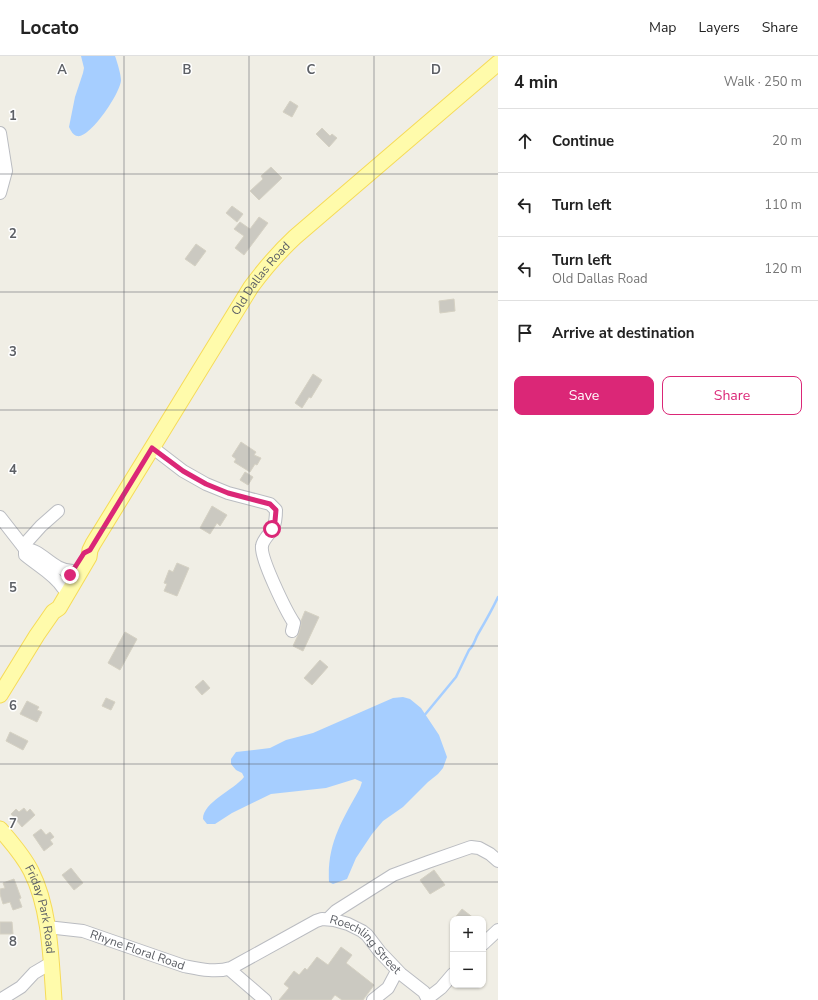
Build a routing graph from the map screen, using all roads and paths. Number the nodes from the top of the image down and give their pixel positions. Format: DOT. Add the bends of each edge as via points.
graph roads {
  1 [pos="496,68"];
  2 [pos="0,133"];
  3 [pos="1,149"];
  4 [pos="0,193"];
  5 [pos="152,448"];
  6 [pos="58,511"];
  7 [pos="0,517"];
  8 [pos="24,547"];
  9 [pos="90,550"];
  10 [pos="73,571"];
  11 [pos="63,588"];
  12 [pos="53,612"];
  13 [pos="292,631"];
  14 [pos="0,695"];
  15 [pos="0,829"];
  16 [pos="498,861"];
  17 [pos="328,919"];
  18 [pos="47,927"];
  19 [pos="498,930"];
  20 [pos="486,941"];
  21 [pos="51,963"];
  22 [pos="229,969"];
  23 [pos="397,971"];
  24 [pos="450,978"];
  25 [pos="428,999"];
  26 [pos="0,1000"];
  27 [pos="54,1000"];
  28 [pos="266,1000"];
  29 [pos="373,1000"];
  1 -- 5 [label="main road, Old Dallas Road" via="301,232 269,264 252,287"];
  2 -- 3 [label="street"];
  3 -- 4 [label="street" via="6,171"];
  5 -- 9 [label="main road, Old Dallas Road"];
  5 -- 13 [label="street" via="206,484 228,493 270,504 276,510 272,529 261,547 269,573 294,623"];
  6 -- 8 [label="street" via="41,526"];
  7 -- 8 [label="street"];
  8 -- 10 [label="street" via="66,571"];
  8 -- 11 [label="street" via="25,555 58,580"];
  9 -- 10 [label="main road, Old Dallas Road" via="84,553"];
  9 -- 12 [label="main road, Old Dallas Road" via="89,557 59,608"];
  10 -- 11 [label="main road, Old Dallas Road"];
  11 -- 12 [label="main road, Old Dallas Road" via="54,603"];
  12 -- 14 [label="main road, Old Dallas Road"];
  15 -- 18 [label="main road, Friday Park Road" via="31,870 41,898"];
  16 -- 17 [label="street" via="479,848 471,847 393,875 336,911"];
  17 -- 22 [label="street, Roechling Street" via="316,921"];
  17 -- 23 [label="street, Roechling Street" via="362,931"];
  18 -- 21 [label="main road, Friday Park Road"];
  18 -- 22 [label="street, Rhyne Floral Road" via="83,931 184,966 213,970"];
  19 -- 20 [label="street"];
  21 -- 26 [label="street"];
  21 -- 27 [label="main road, Friday Park Road"];
  22 -- 28 [label="street"];
  23 -- 25 [label="street, Roechling Street" via="424,992"];
  23 -- 29 [label="street" via="388,988"];
  24 -- 25 [label="street"];
}
